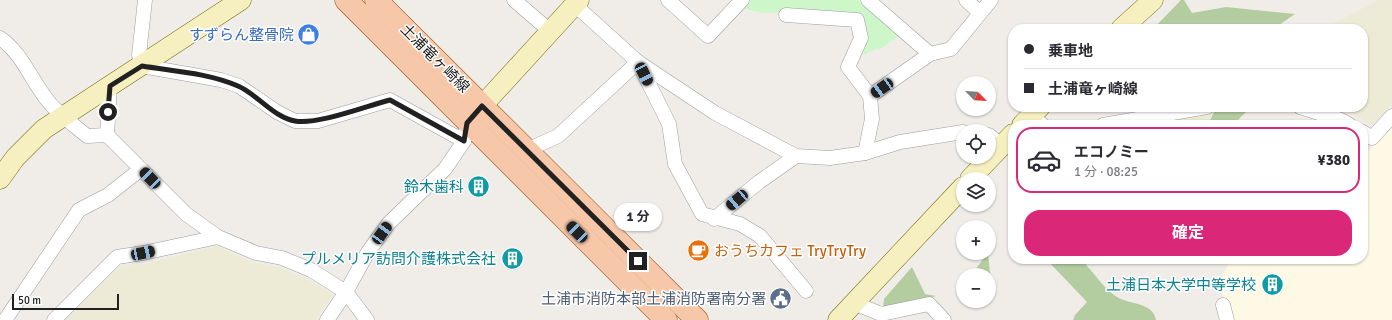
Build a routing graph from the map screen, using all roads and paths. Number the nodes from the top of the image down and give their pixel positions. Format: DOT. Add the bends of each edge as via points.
graph roads {
  1 [pos="145,0"];
  2 [pos="241,0"];
  3 [pos="346,0"];
  4 [pos="376,0"];
  5 [pos="514,0"];
  6 [pos="668,0"];
  7 [pos="742,0"];
  8 [pos="868,0"];
  9 [pos="966,0"];
  10 [pos="991,0"];
  11 [pos="1153,0"];
  12 [pos="577,2"];
  13 [pos="979,12"];
  14 [pos="786,15"];
  15 [pos="1127,24"];
  16 [pos="550,31"];
  17 [pos="0,38"];
  18 [pos="930,54"];
  19 [pos="638,62"];
  20 [pos="142,66"];
  21 [pos="110,86"];
  22 [pos="870,96"];
  23 [pos="482,106"];
  24 [pos="1178,112"];
  25 [pos="1316,112"];
  26 [pos="64,116"];
  27 [pos="1392,116"];
  28 [pos="1133,120"];
  29 [pos="1341,120"];
  30 [pos="466,132"];
  31 [pos="956,133"];
  32 [pos="107,135"];
  33 [pos="1368,135"];
  34 [pos="1001,138"];
  35 [pos="527,150"];
  36 [pos="865,153"];
  37 [pos="796,156"];
  38 [pos="141,169"];
  39 [pos="2,172"];
  40 [pos="975,172"];
  41 [pos="956,194"];
  42 [pos="714,218"];
  43 [pos="218,237"];
  44 [pos="806,291"];
  45 [pos="346,292"];
  46 [pos="854,303"];
  47 [pos="1223,305"];
  48 [pos="5,320"];
  49 [pos="54,320"];
  50 [pos="327,320"];
  51 [pos="367,320"];
  52 [pos="666,320"];
  53 [pos="697,320"];
  54 [pos="838,320"];
  55 [pos="944,320"];
  56 [pos="1227,320"];
  1 -- 20 [label="street" via="139,55"];
  2 -- 20 [label="street"];
  3 -- 30 [label="main road, 土浦竜ヶ崎線"];
  4 -- 23 [label="main road, 土浦竜ヶ崎線"];
  5 -- 16 [label="street"];
  6 -- 7 [label="street" via="708,36"];
  8 -- 18 [label="street"];
  9 -- 13 [label="street"];
  10 -- 13 [label="street"];
  11 -- 15 [label="street"];
  12 -- 16 [label="street"];
  12 -- 19 [label="street"];
  13 -- 18 [label="street" via="951,48"];
  14 -- 22 [label="street" via="857,20 861,38 848,67"];
  16 -- 23 [label="street"];
  17 -- 26 [label="street" via="10,44 48,101"];
  18 -- 22 [label="street"];
  19 -- 35 [label="street" via="558,136"];
  19 -- 37 [label="street" via="715,113"];
  19 -- 42 [label="street" via="669,124 675,164 702,214"];
  20 -- 21 [label="street"];
  20 -- 30 [label="street" via="221,80 239,86 276,112 295,121 318,121 390,100"];
  21 -- 26 [label="street"];
  21 -- 32 [label="street"];
  22 -- 36 [label="street" via="872,120"];
  23 -- 30 [label="street"];
  23 -- 35 [label="main road, 土浦竜ヶ崎線"];
  24 -- 28 [label="street"];
  25 -- 29 [label="street"];
  26 -- 32 [label="street" via="86,136"];
  26 -- 39 [label="street" via="27,144"];
  27 -- 33 [label="street" via="1372,138"];
  30 -- 45 [label="street" via="445,168 389,223 368,252"];
  30 -- 52 [label="main road, 土浦竜ヶ崎線"];
  31 -- 36 [label="street" via="900,142"];
  32 -- 38 [label="street"];
  34 -- 40 [label="street"];
  35 -- 53 [label="main road, 土浦竜ヶ崎線"];
  36 -- 37 [label="street" via="830,158"];
  37 -- 42 [label="street"];
  38 -- 43 [label="street" via="186,214"];
  38 -- 48 [label="street" via="108,195 79,210"];
  41 -- 46 [label="street"];
  42 -- 44 [label="street" via="740,224 760,236"];
  43 -- 45 [label="street" via="256,253 282,258 311,270"];
  43 -- 49 [label="street" via="117,257"];
  45 -- 50 [label="street"];
  45 -- 51 [label="street"];
  46 -- 54 [label="street"];
  46 -- 55 [label="street" via="881,314 929,304"];
  47 -- 56 [label="street"];
}
